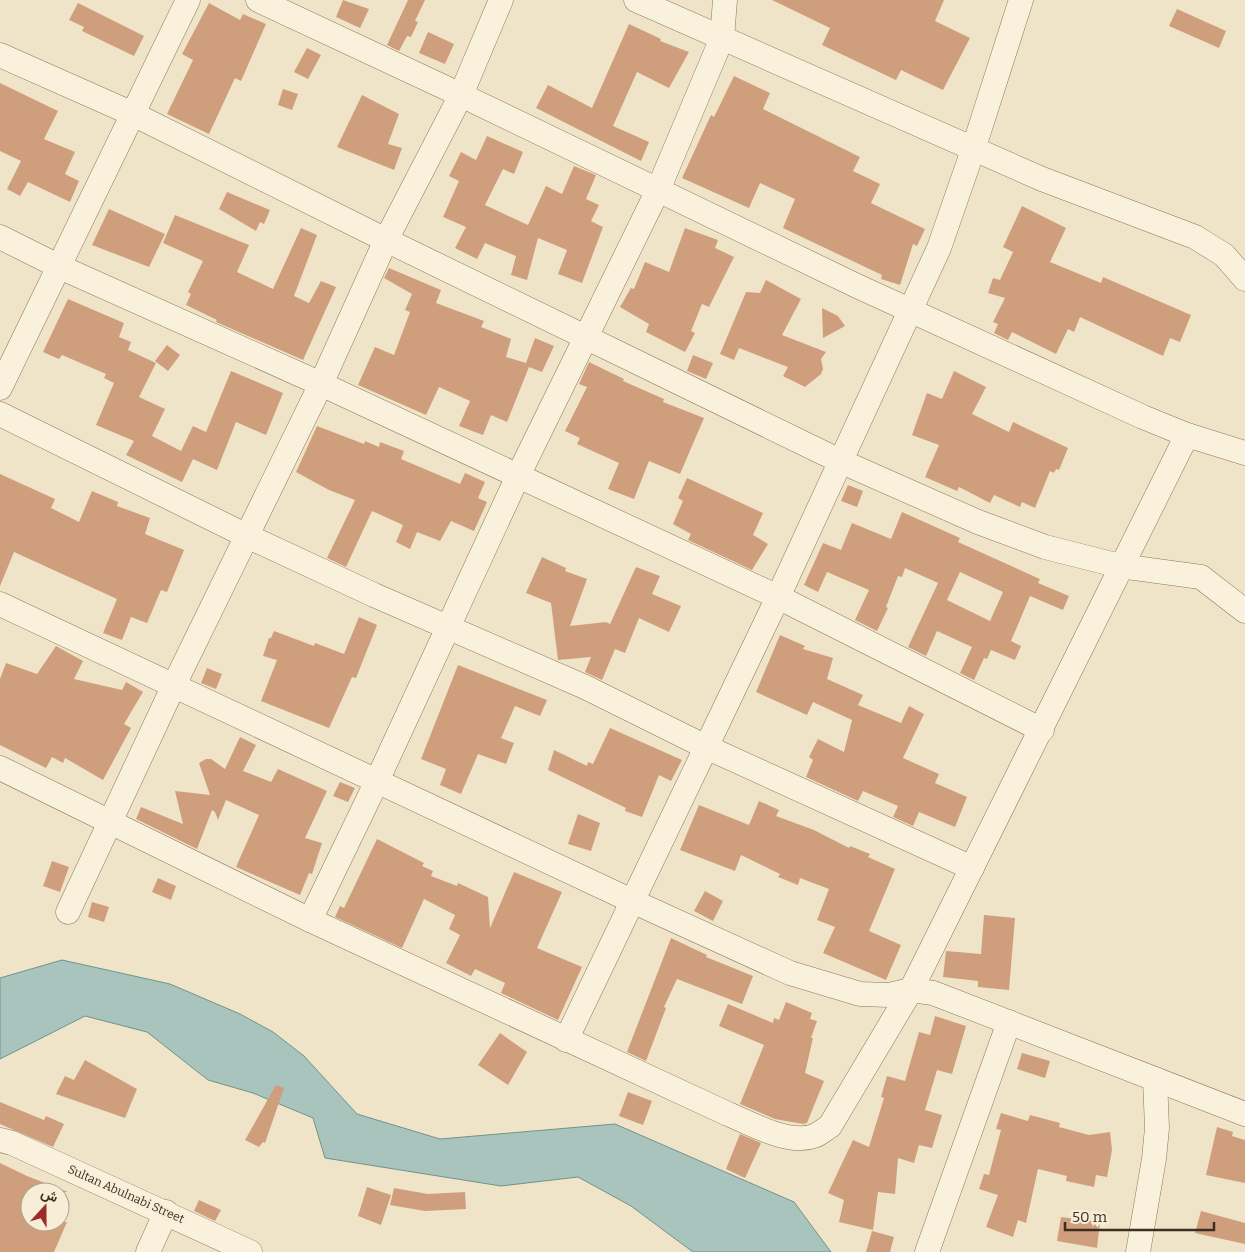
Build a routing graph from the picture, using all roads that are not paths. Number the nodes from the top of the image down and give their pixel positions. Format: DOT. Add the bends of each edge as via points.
graph roads {
  1 [pos="188,0"];
  2 [pos="258,0"];
  3 [pos="501,0"];
  4 [pos="636,0"];
  5 [pos="725,0"];
  6 [pos="1021,0"];
  7 [pos="722,38"];
  8 [pos="0,55"];
  9 [pos="461,95"];
  10 [pos="133,114"];
  11 [pos="974,150"];
  12 [pos="658,190"];
  13 [pos="0,237"];
  14 [pos="386,240"];
  15 [pos="60,267"];
  16 [pos="1245,279"];
  17 [pos="911,310"];
  18 [pos="586,336"];
  19 [pos="321,384"];
  20 [pos="0,388"];
  21 [pos="0,414"];
  22 [pos="1187,435"];
  23 [pos="1245,452"];
  24 [pos="840,461"];
  25 [pos="518,476"];
  26 [pos="247,536"];
  27 [pos="1120,566"];
  28 [pos="778,597"];
  29 [pos="0,604"];
  30 [pos="1245,611"];
  31 [pos="448,628"];
  32 [pos="174,685"];
  33 [pos="1042,730"];
  34 [pos="706,747"];
  35 [pos="0,768"];
  36 [pos="377,781"];
  37 [pos="112,821"];
  38 [pos="972,868"];
  39 [pos="632,901"];
  40 [pos="68,912"];
  41 [pos="310,920"];
  42 [pos="911,990"];
  43 [pos="1009,1022"];
  44 [pos="566,1040"];
  45 [pos="1155,1078"];
  46 [pos="1245,1114"];
  47 [pos="0,1140"];
  48 [pos="166,1212"];
  49 [pos="148,1252"];
  50 [pos="250,1252"];
  51 [pos="927,1252"];
  52 [pos="1138,1252"];
  1 -- 10 [label="street"];
  2 -- 9 [label="street"];
  3 -- 9 [label="street"];
  4 -- 7 [label="street"];
  5 -- 7 [label="street"];
  6 -- 11 [label="street"];
  7 -- 11 [label="street"];
  7 -- 12 [label="street"];
  8 -- 10 [label="street"];
  9 -- 12 [label="street"];
  9 -- 14 [label="street"];
  10 -- 14 [label="street"];
  10 -- 15 [label="street"];
  11 -- 16 [label="street" via="1195,237 1224,254"];
  11 -- 17 [label="street" via="939,248"];
  12 -- 17 [label="street"];
  12 -- 18 [label="street"];
  13 -- 15 [label="street"];
  14 -- 18 [label="street"];
  14 -- 19 [label="street"];
  15 -- 19 [label="street"];
  15 -- 20 [label="street"];
  17 -- 22 [label="street"];
  17 -- 24 [label="street"];
  18 -- 24 [label="street"];
  18 -- 25 [label="street"];
  19 -- 25 [label="street"];
  19 -- 26 [label="street"];
  21 -- 26 [label="street"];
  22 -- 23 [label="street"];
  22 -- 27 [label="street"];
  24 -- 27 [label="street" via="978,522 1045,547"];
  24 -- 28 [label="street"];
  25 -- 28 [label="street"];
  25 -- 31 [label="street"];
  26 -- 31 [label="street"];
  26 -- 32 [label="street"];
  27 -- 30 [label="street" via="1201,576"];
  27 -- 33 [label="street"];
  28 -- 33 [label="street"];
  28 -- 34 [label="street"];
  29 -- 32 [label="street"];
  31 -- 34 [label="street" via="585,687"];
  31 -- 36 [label="street"];
  32 -- 36 [label="street"];
  32 -- 37 [label="street"];
  33 -- 38 [label="street"];
  34 -- 38 [label="street"];
  34 -- 39 [label="street"];
  35 -- 37 [label="street"];
  36 -- 39 [label="street"];
  36 -- 41 [label="street"];
  37 -- 40 [label="street"];
  37 -- 41 [label="street"];
  38 -- 42 [label="street"];
  39 -- 42 [label="street" via="790,973 860,994 889,995"];
  39 -- 44 [label="street"];
  41 -- 44 [label="street"];
  42 -- 43 [label="street" via="933,993"];
  42 -- 44 [label="street" via="830,1126 815,1136 800,1139 728,1114"];
  43 -- 45 [label="street"];
  43 -- 51 [label="street"];
  45 -- 46 [label="street"];
  45 -- 52 [label="street" via="1157,1128 1154,1159"];
  47 -- 48 [label="street, Sultan Abulnabi Street"];
  48 -- 49 [label="street"];
  48 -- 50 [label="street, Sultan Abulnabi Street"];
}
